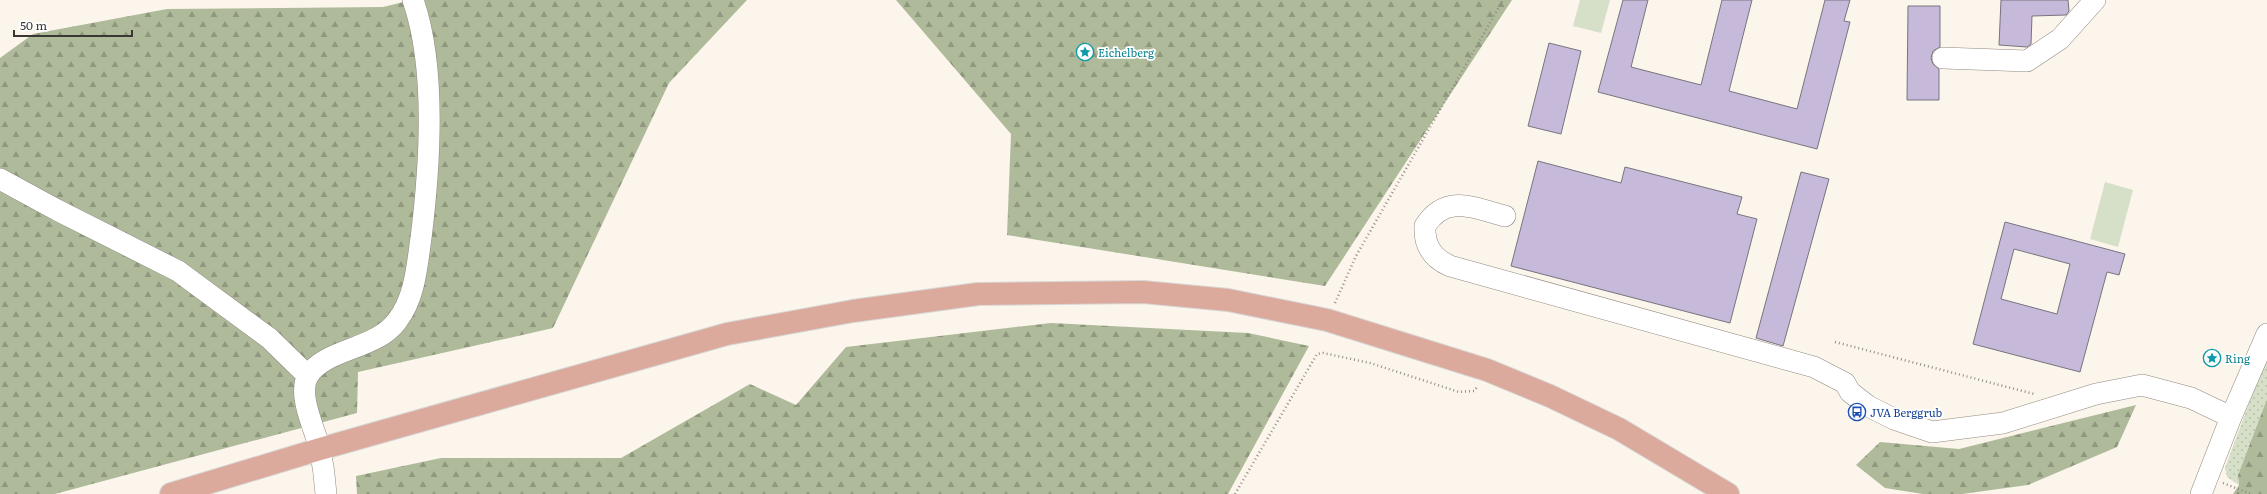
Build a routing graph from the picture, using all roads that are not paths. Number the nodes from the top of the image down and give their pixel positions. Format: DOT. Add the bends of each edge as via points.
graph roads {
  1 [pos="413,0"];
  2 [pos="2095,0"];
  3 [pos="1943,58"];
  4 [pos="0,179"];
  5 [pos="1505,216"];
  6 [pos="2267,334"];
  7 [pos="308,376"];
  8 [pos="2231,417"];
  9 [pos="320,449"];
  10 [pos="2204,486"];
  11 [pos="171,494"];
  12 [pos="326,494"];
  13 [pos="1728,494"];
  1 -- 7 [label="street" via="424,44 428,97 428,154 424,212 410,300 397,321 383,336 337,355 321,364"];
  2 -- 3 [label="street" via="2060,39 2027,61"];
  4 -- 7 [label="street" via="178,271 269,338"];
  5 -- 8 [label="street" via="1450,205 1437,210 1425,226 1427,245 1440,262 1450,266 1814,367 1845,383 1850,392 1868,406 1894,419 1932,432 2003,423 2052,410 2096,394 2142,385 2191,398"];
  6 -- 8 [label="street"];
  7 -- 9 [label="street" via="304,388 307,408"];
  8 -- 10 [label="street"];
  9 -- 11 [label="main road"];
  9 -- 12 [label="street"];
  9 -- 13 [label="main road" via="727,334 853,311 978,294 1143,292 1228,300 1327,320 1487,370 1619,429"];
}
